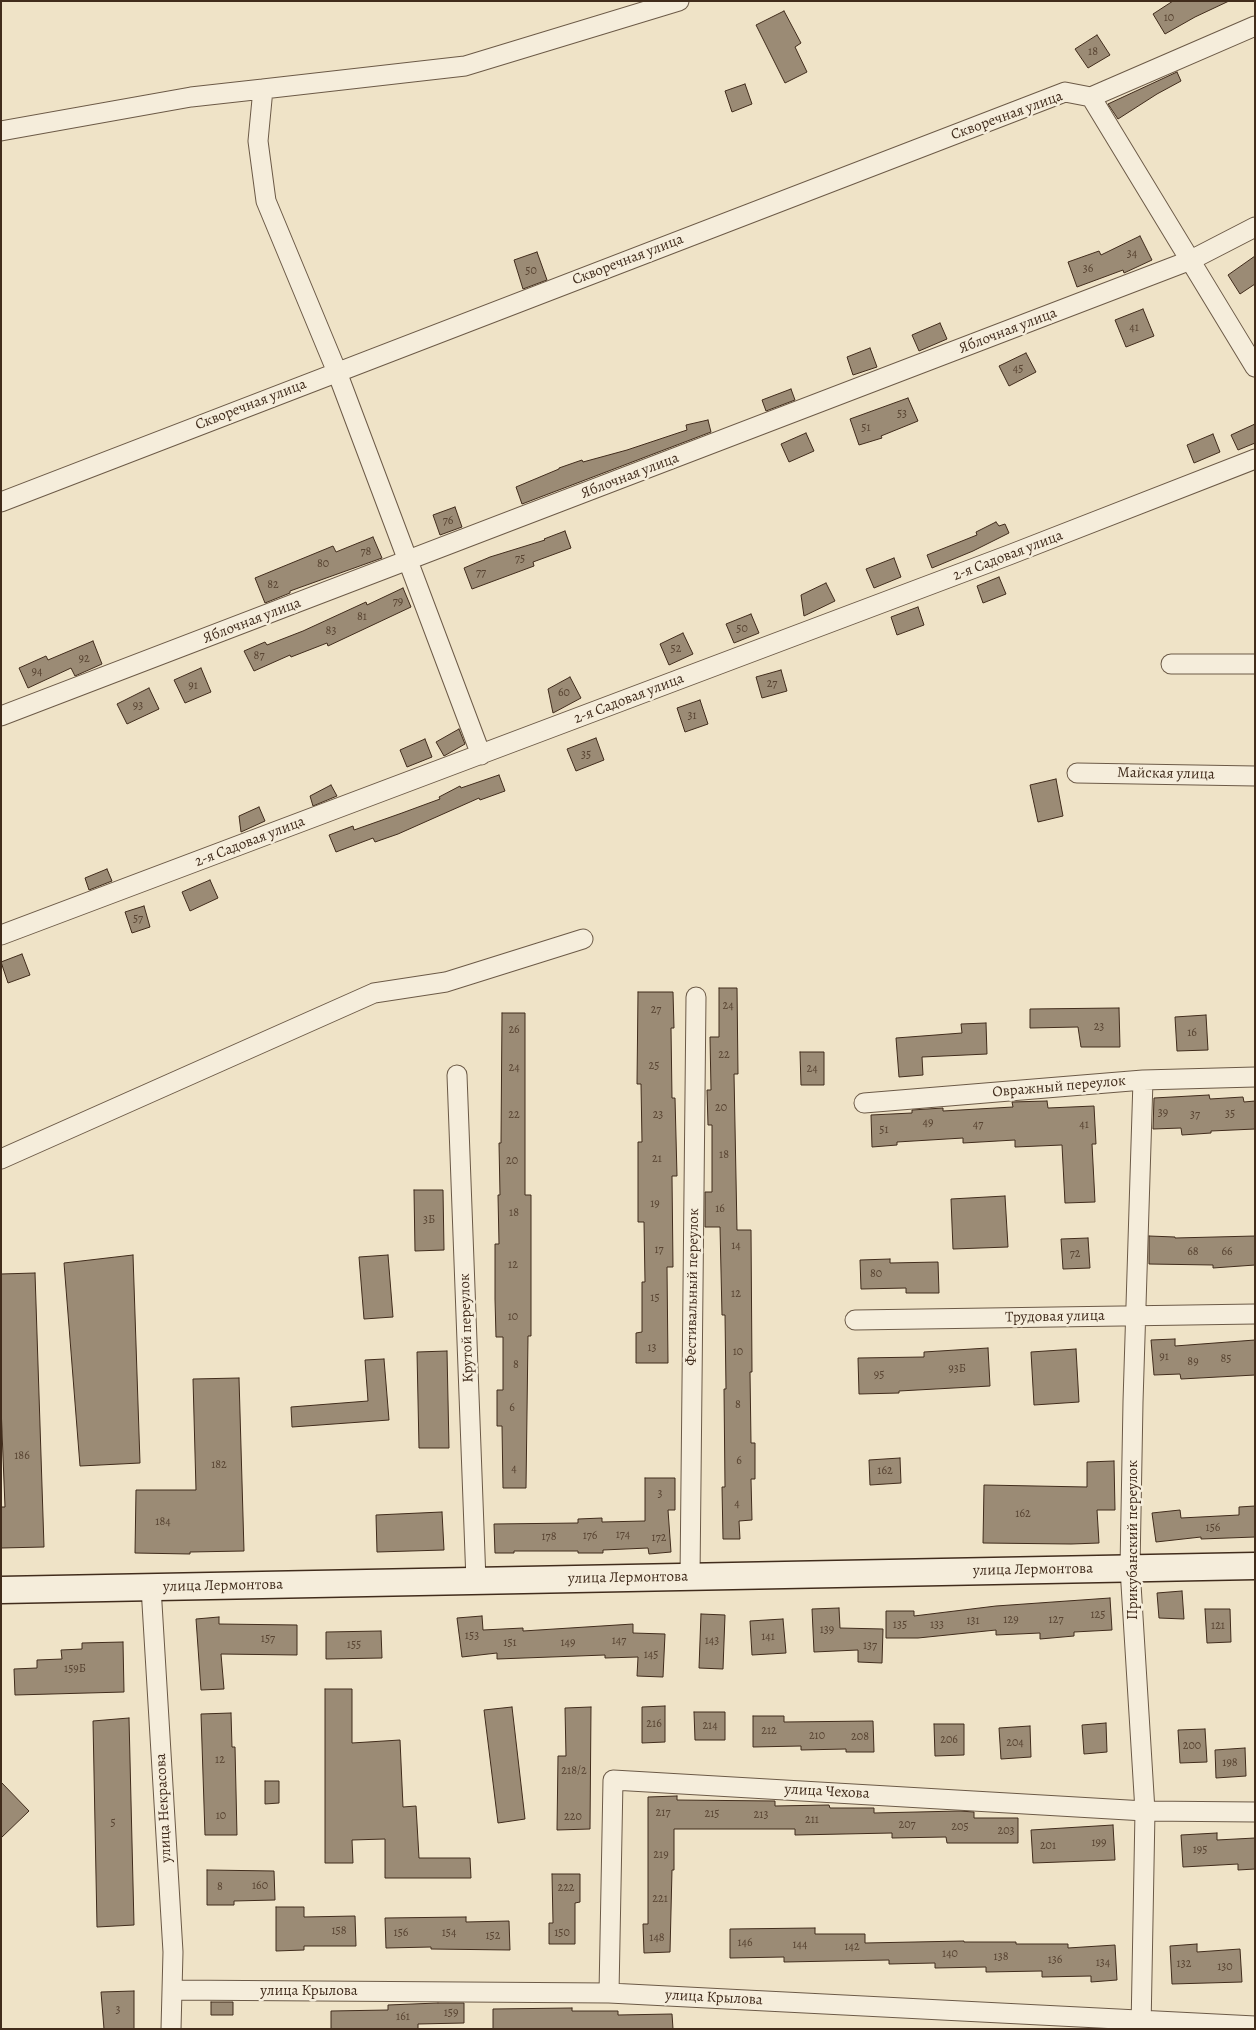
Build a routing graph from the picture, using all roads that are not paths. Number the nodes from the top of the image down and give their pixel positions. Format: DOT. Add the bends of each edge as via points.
graph roads {
  1 [pos="679,1"];
  2 [pos="1255,26"];
  3 [pos="262,89"];
  4 [pos="1091,97"];
  5 [pos="1,131"];
  6 [pos="1255,227"];
  7 [pos="1191,260"];
  8 [pos="1255,367"];
  9 [pos="337,372"];
  10 [pos="1255,459"];
  11 [pos="1,502"];
  12 [pos="409,561"];
  13 [pos="1171,664"];
  14 [pos="1255,664"];
  15 [pos="1,716"];
  16 [pos="481,755"];
  17 [pos="1077,773"];
  18 [pos="1255,776"];
  19 [pos="1,935"];
  20 [pos="583,939"];
  21 [pos="696,997"];
  22 [pos="457,1075"];
  23 [pos="1255,1077"];
  24 [pos="1143,1080"];
  25 [pos="864,1103"];
  26 [pos="1,1159"];
  27 [pos="1255,1314"];
  28 [pos="1136,1316"];
  29 [pos="855,1320"];
  30 [pos="1255,1566"];
  31 [pos="1130,1568"];
  32 [pos="690,1576"];
  33 [pos="476,1581"];
  34 [pos="151,1587"];
  35 [pos="1,1590"];
  36 [pos="1145,1811"];
  37 [pos="1255,1812"];
  38 [pos="172,1990"];
  39 [pos="609,1993"];
  40 [pos="1140,2025"];
  41 [pos="1255,2026"];
  42 [pos="172,2029"];
  1 -- 3 [label="street" via="465,66"];
  2 -- 4 [label="street"];
  3 -- 5 [label="street" via="191,97"];
  3 -- 9 [label="street" via="258,141 266,201"];
  4 -- 7 [label="street"];
  4 -- 9 [label="street, Скворечная улица" via="1065,92"];
  6 -- 7 [label="street, Яблочная улица"];
  7 -- 8 [label="street"];
  7 -- 12 [label="street, Яблочная улица"];
  9 -- 11 [label="street, Скворечная улица"];
  9 -- 12 [label="street"];
  10 -- 16 [label="street, 2-я Садовая улица"];
  12 -- 15 [label="street, Яблочная улица"];
  12 -- 16 [label="street"];
  13 -- 14 [label="street"];
  16 -- 19 [label="street, 2-я Садовая улица"];
  17 -- 18 [label="street, Майская улица"];
  20 -- 26 [label="street" via="446,982 374,993"];
  21 -- 32 [label="street, Фестивальный переулок"];
  22 -- 33 [label="street, Крутой переулок"];
  23 -- 24 [label="street, Овражный переулок"];
  24 -- 25 [label="street, Овражный переулок"];
  24 -- 28 [label="street, Прикубанский переулок"];
  27 -- 28 [label="street, Трудовая улица"];
  28 -- 29 [label="street, Трудовая улица"];
  28 -- 31 [label="street, Прикубанский переулок"];
  30 -- 31 [label="street, улица Лермонтова"];
  31 -- 32 [label="street, улица Лермонтова"];
  31 -- 36 [label="street, Прикубанский переулок"];
  32 -- 33 [label="street, улица Лермонтова"];
  33 -- 34 [label="street, улица Лермонтова"];
  34 -- 35 [label="street, улица Лермонтова"];
  34 -- 38 [label="street, улица Некрасова" via="173,1952"];
  36 -- 37 [label="street, улица Чехова"];
  36 -- 39 [label="street, улица Чехова" via="613,1780"];
  36 -- 40 [label="street, Прикубанский переулок"];
  38 -- 39 [label="street, улица Крылова"];
  38 -- 42 [label="street, улица Некрасова"];
  39 -- 40 [label="street, улица Крылова"];
  40 -- 41 [label="street, улица Крылова"];
}
